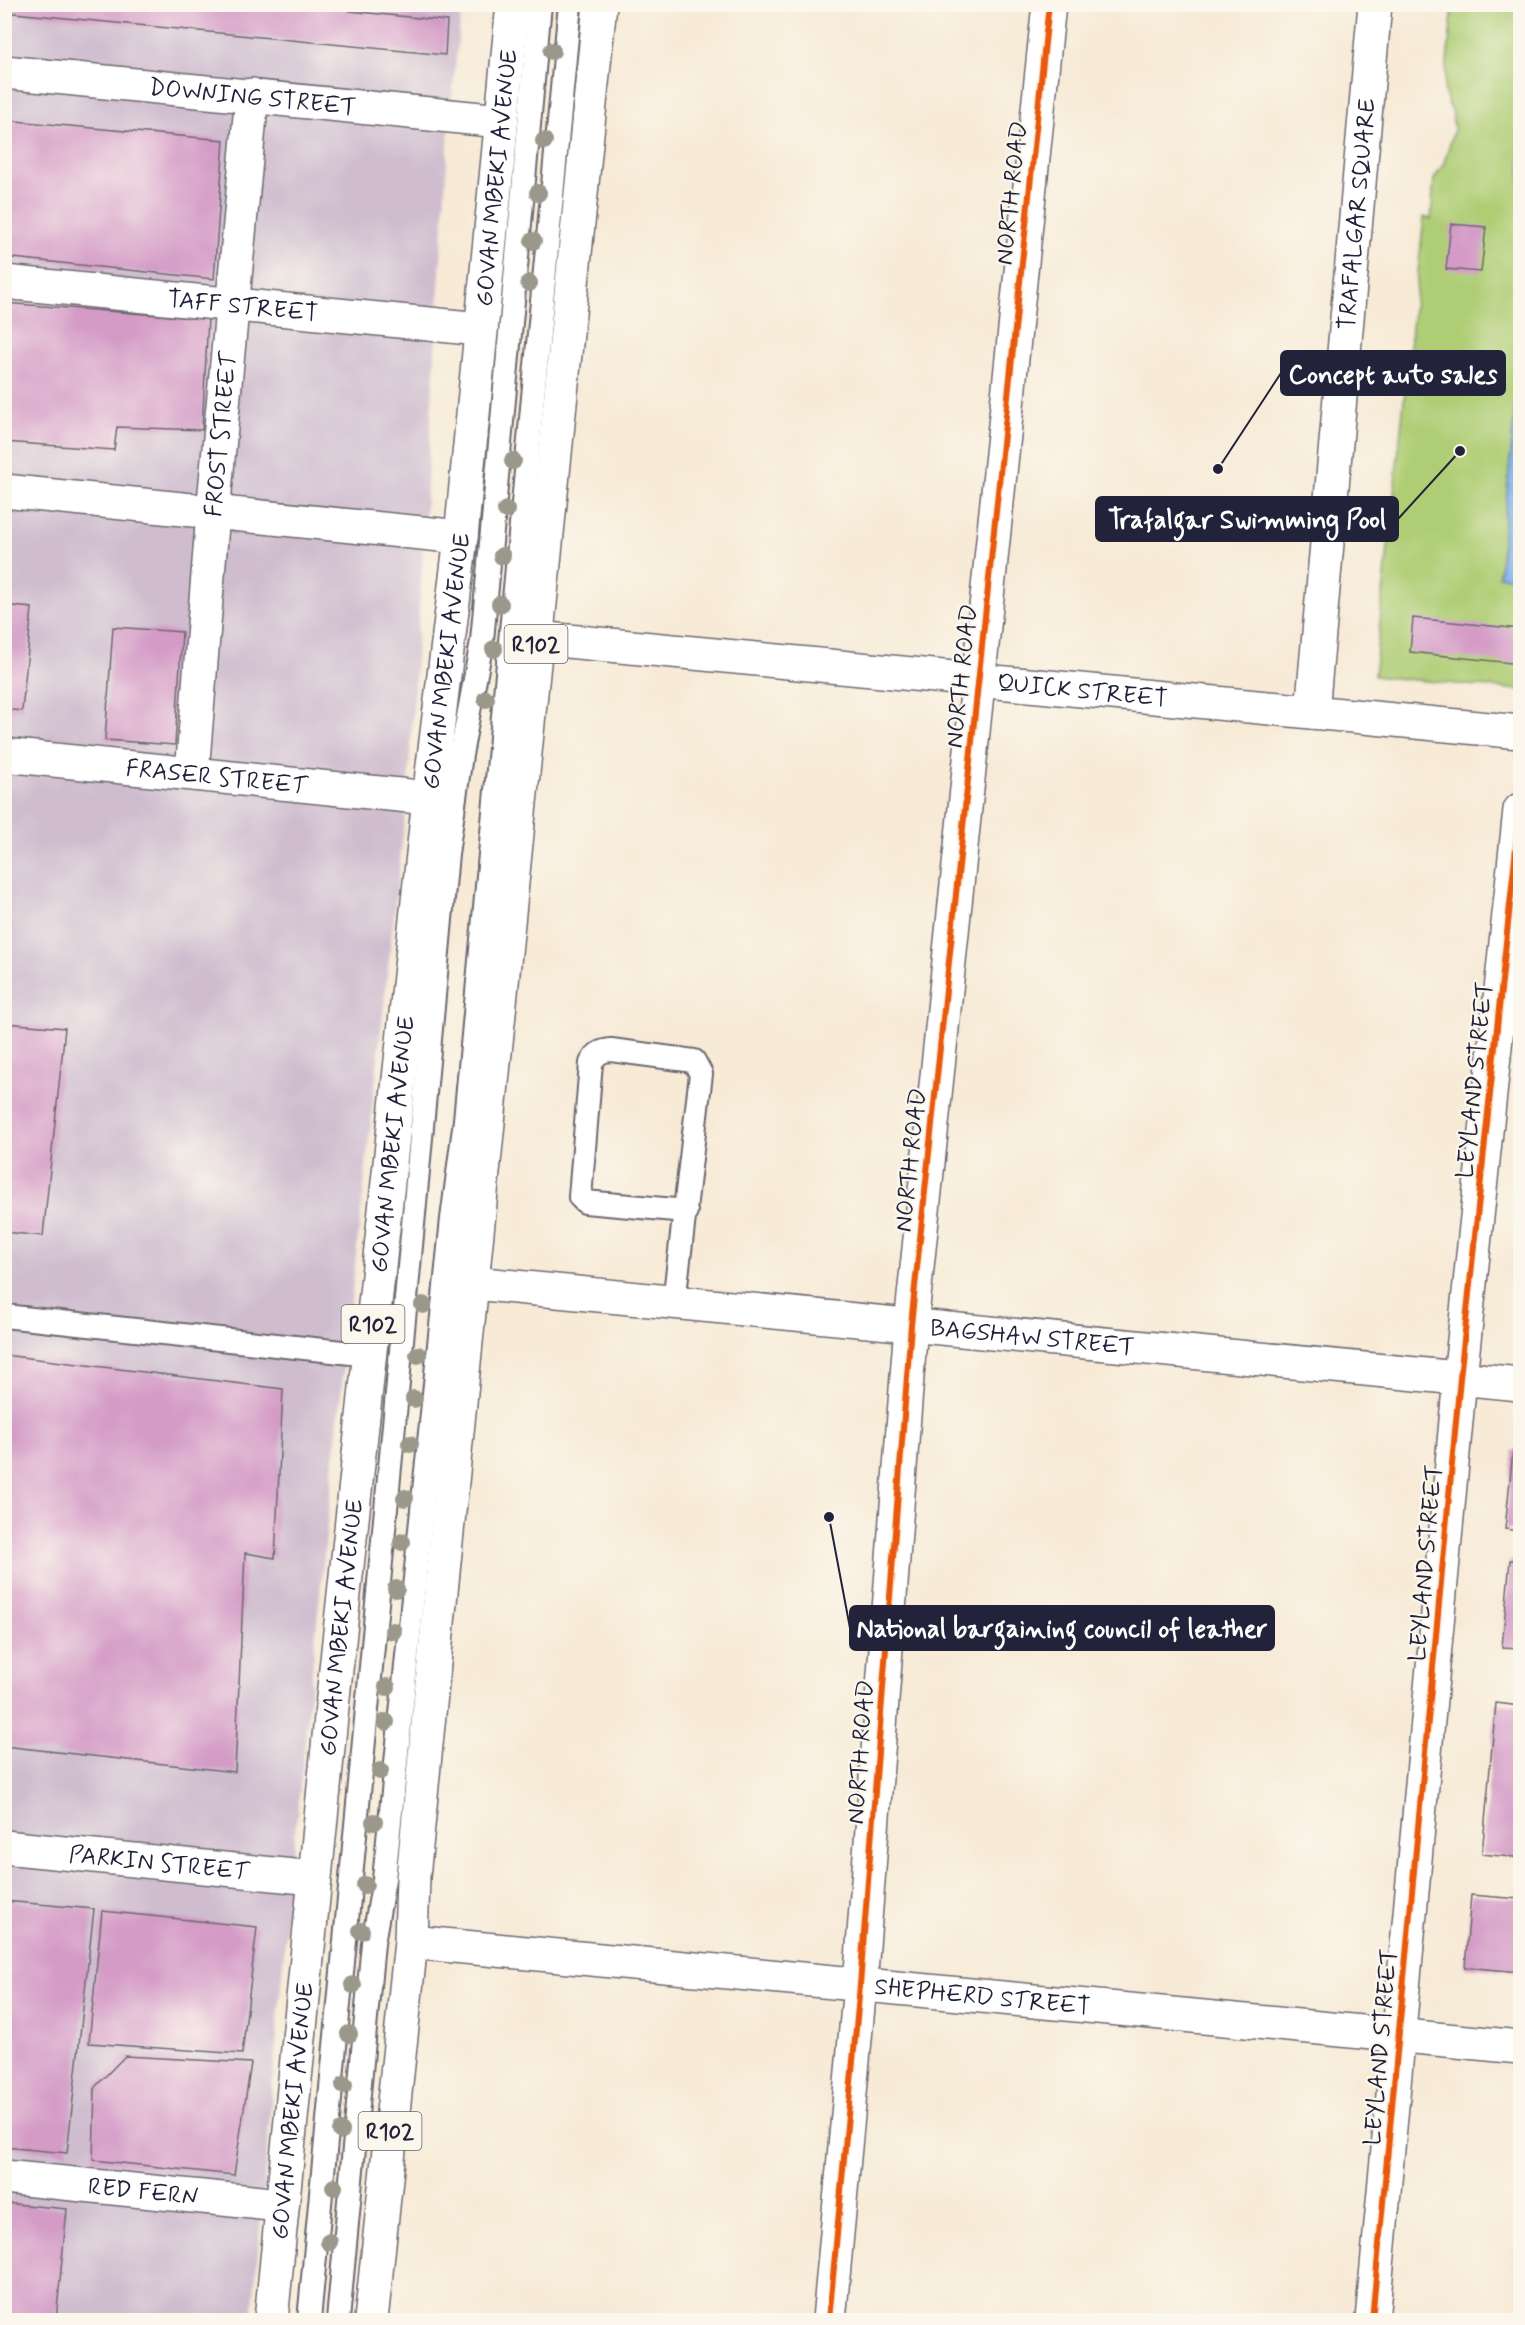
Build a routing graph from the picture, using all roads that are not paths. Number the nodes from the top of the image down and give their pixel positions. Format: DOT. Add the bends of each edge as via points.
graph roads {
  1 [pos="513,4"];
  2 [pos="540,4"];
  3 [pos="570,4"];
  4 [pos="600,4"];
  5 [pos="1049,4"];
  6 [pos="1375,4"];
  7 [pos="4,72"];
  8 [pos="252,95"];
  9 [pos="501,121"];
  10 [pos="4,282"];
  11 [pos="234,305"];
  12 [pos="480,329"];
  13 [pos="4,491"];
  14 [pos="213,513"];
  15 [pos="461,537"];
  16 [pos="536,638"];
  17 [pos="979,680"];
  18 [pos="1312,712"];
  19 [pos="1521,732"];
  20 [pos="4,755"];
  21 [pos="192,772"];
  22 [pos="429,798"];
  23 [pos="1521,810"];
  24 [pos="686,1211"];
  25 [pos="473,1283"];
  26 [pos="674,1302"];
  27 [pos="4,1316"];
  28 [pos="911,1325"];
  29 [pos="370,1355"];
  30 [pos="1460,1378"];
  31 [pos="1521,1384"];
  32 [pos="4,1846"];
  33 [pos="314,1878"];
  34 [pos="411,1942"];
  35 [pos="860,1985"];
  36 [pos="1400,2035"];
  37 [pos="1521,2047"];
  38 [pos="4,2177"];
  39 [pos="281,2205"];
  40 [pos="271,2320"];
  41 [pos="309,2320"];
  42 [pos="338,2320"];
  43 [pos="370,2320"];
  44 [pos="829,2320"];
  45 [pos="1372,2320"];
  1 -- 9 [label="street, GOVAN MBEKI AVENUE / R102"];
  2 -- 41 [label="lane" via="482,641 447,854"];
  3 -- 42 [label="lane" via="466,1108 384,1879 373,1943"];
  4 -- 16 [label="street, R102"];
  5 -- 17 [label="street, NORTH ROAD"];
  6 -- 18 [label="street, TRAFALGAR SQUARE"];
  7 -- 8 [label="street, DOWNING STREET"];
  8 -- 9 [label="street, DOWNING STREET"];
  8 -- 11 [label="street, FROST STREET"];
  9 -- 12 [label="street, GOVAN MBEKI AVENUE / R102"];
  10 -- 11 [label="street, TAFF STREET"];
  11 -- 12 [label="street, TAFF STREET"];
  11 -- 14 [label="street, FROST STREET"];
  12 -- 15 [label="street, GOVAN MBEKI AVENUE / R102"];
  13 -- 14 [label="street"];
  14 -- 15 [label="street"];
  14 -- 21 [label="street, FROST STREET"];
  15 -- 22 [label="street, GOVAN MBEKI AVENUE / R102"];
  16 -- 17 [label="street, QUICK STREET"];
  16 -- 25 [label="street, R102"];
  17 -- 18 [label="street, QUICK STREET"];
  17 -- 28 [label="street, NORTH ROAD"];
  18 -- 19 [label="street, QUICK STREET"];
  20 -- 21 [label="street, FRASER STREET"];
  21 -- 22 [label="street, FRASER STREET"];
  22 -- 29 [label="street, GOVAN MBEKI AVENUE / R102"];
  23 -- 30 [label="street, LEYLAND STREET"];
  24 -- 24 [label="lane" via="699,1066 688,1059 602,1051 591,1063 580,1197 585,1202"];
  24 -- 26 [label="lane"];
  25 -- 26 [label="street, BAGSHAW STREET"];
  25 -- 34 [label="street, R102" via="413,1877"];
  26 -- 28 [label="street, BAGSHAW STREET"];
  27 -- 29 [label="lane"];
  28 -- 30 [label="street, BAGSHAW STREET"];
  28 -- 35 [label="street, NORTH ROAD"];
  29 -- 33 [label="street, GOVAN MBEKI AVENUE / R102"];
  30 -- 31 [label="street, BAGSHAW STREET"];
  30 -- 36 [label="street, LEYLAND STREET"];
  32 -- 33 [label="street, PARKIN STREET"];
  33 -- 39 [label="street, GOVAN MBEKI AVENUE / R102"];
  34 -- 35 [label="street, SHEPHERD STREET"];
  34 -- 43 [label="street, R102"];
  35 -- 36 [label="street, SHEPHERD STREET"];
  35 -- 44 [label="street, NORTH ROAD"];
  36 -- 37 [label="street, SHEPHERD STREET"];
  36 -- 45 [label="street, LEYLAND STREET"];
  38 -- 39 [label="street, RED FERN"];
  39 -- 40 [label="street, GOVAN MBEKI AVENUE / R102"];
}
